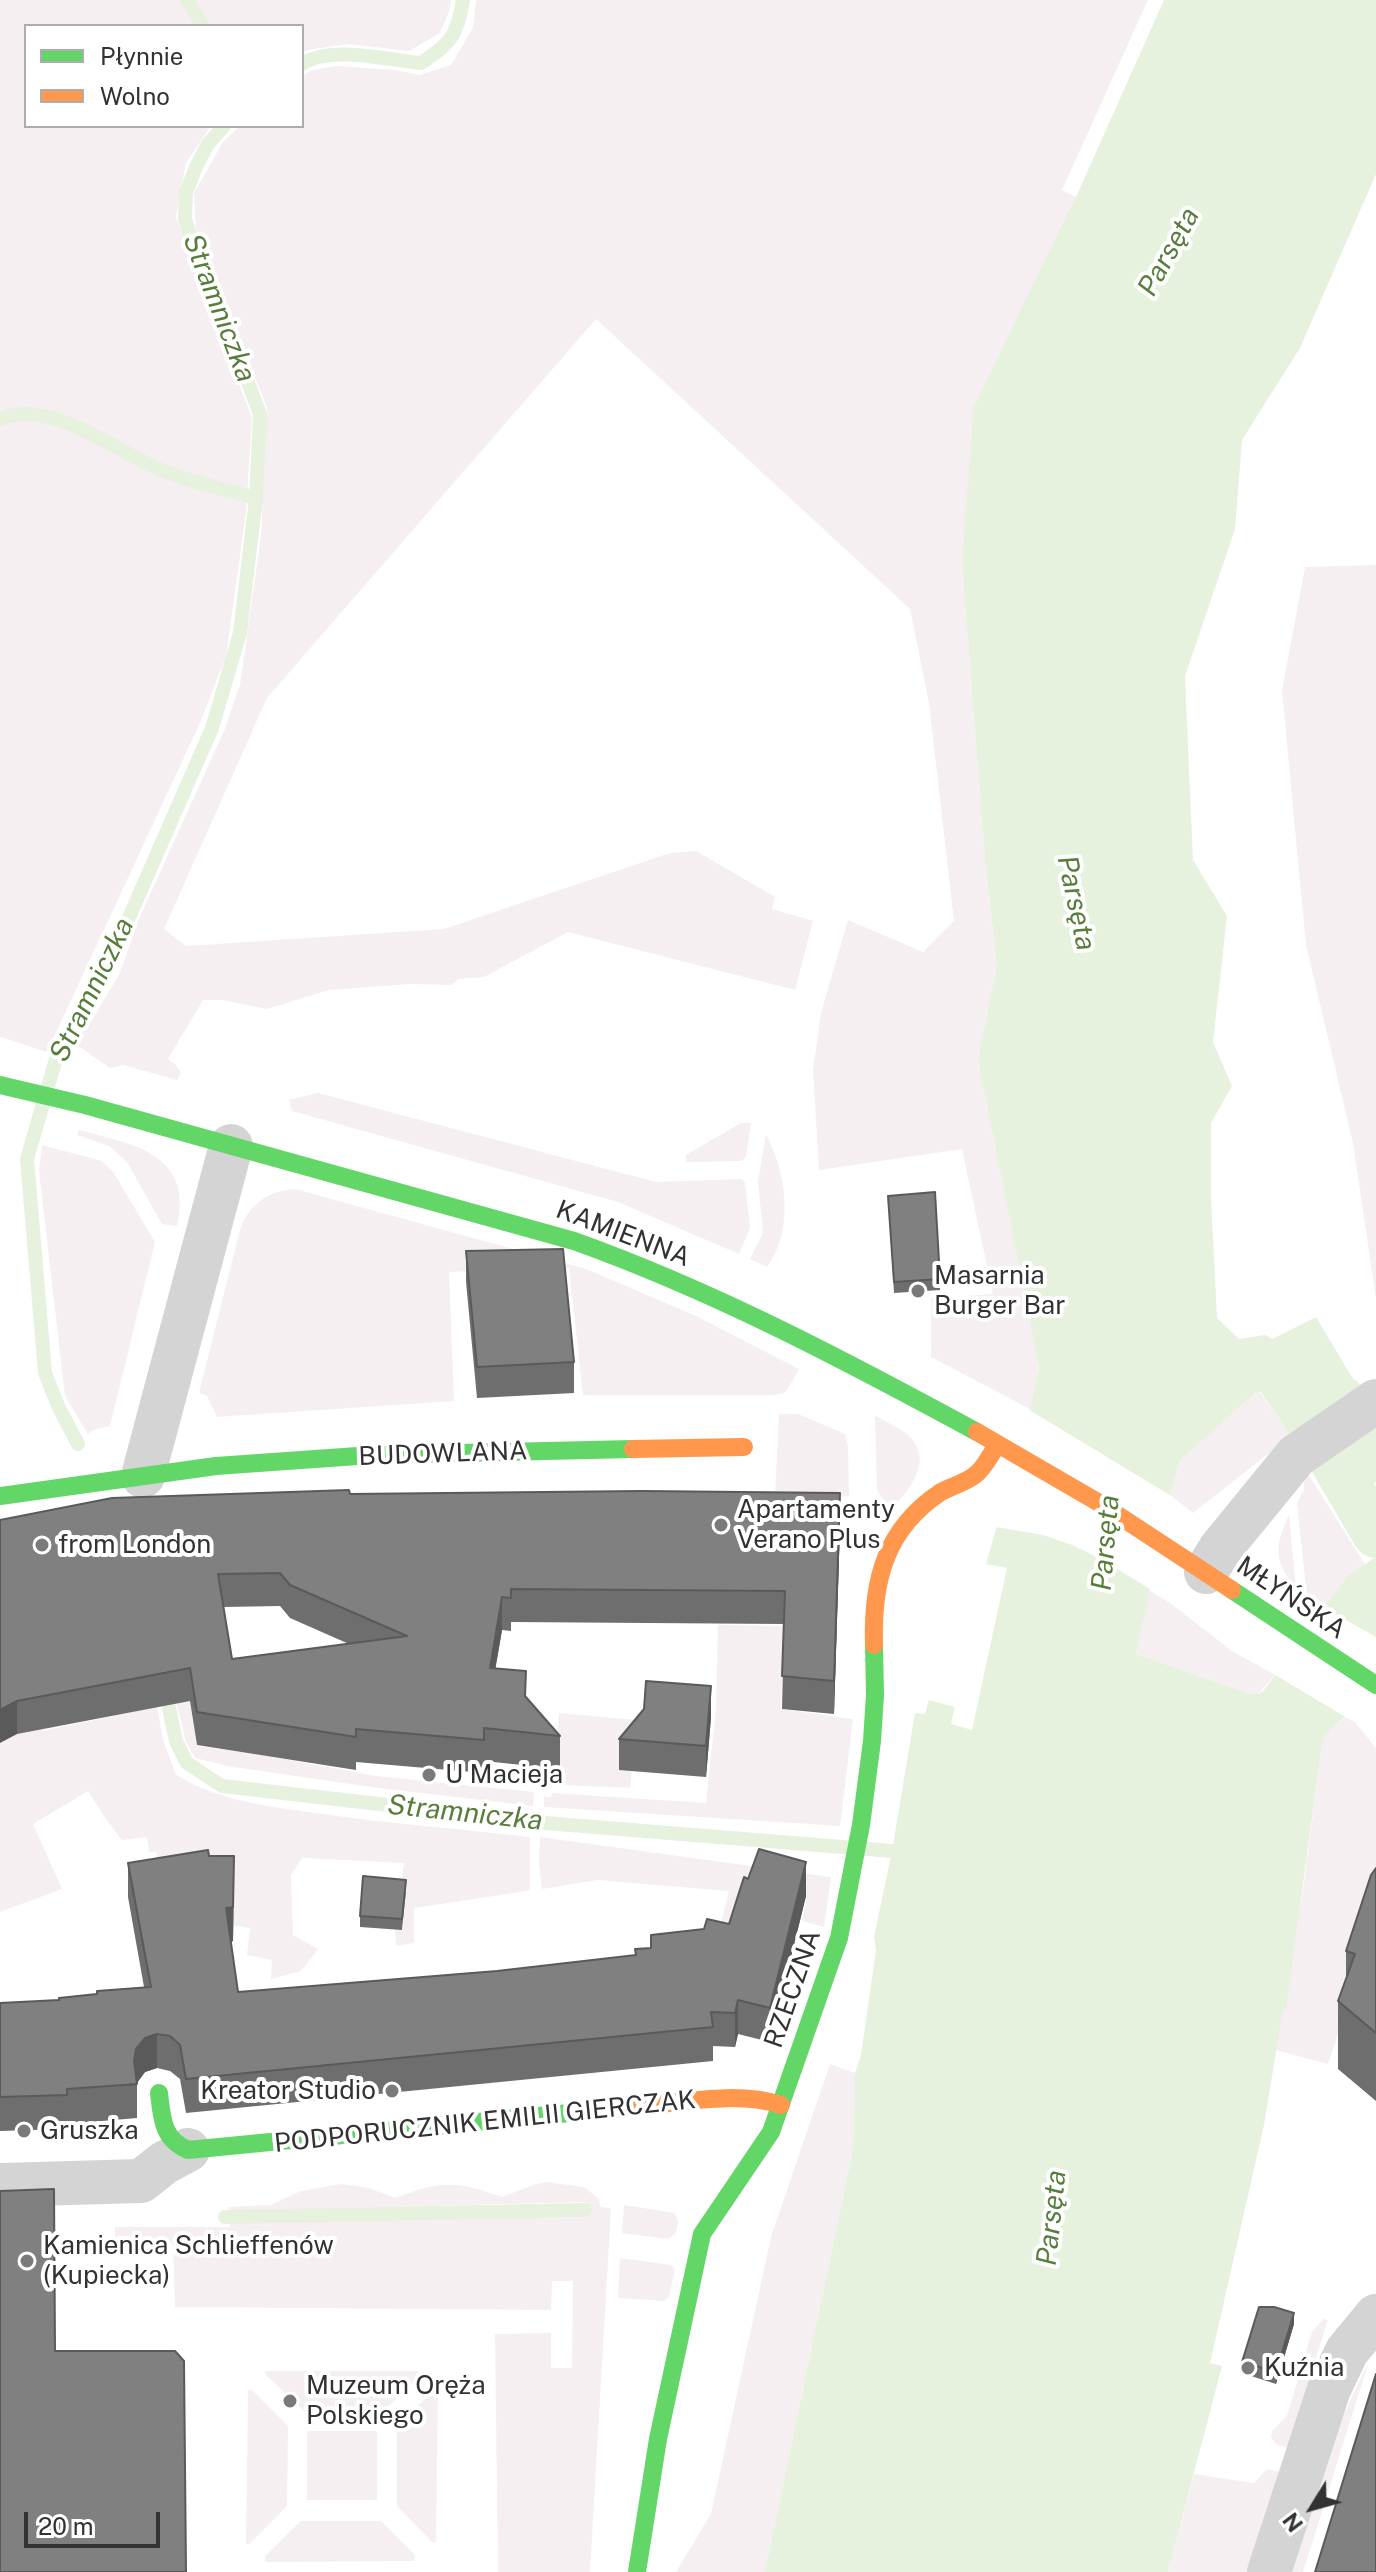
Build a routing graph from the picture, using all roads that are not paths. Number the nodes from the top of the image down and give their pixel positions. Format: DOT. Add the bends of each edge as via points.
graph roads {
  1 [pos="0,1085"];
  2 [pos="231,1146"];
  3 [pos="1374,1403"];
  4 [pos="999,1446"];
  5 [pos="744,1447"];
  6 [pos="143,1476"];
  7 [pos="0,1496"];
  8 [pos="1192,1563"];
  9 [pos="1376,1685"];
  10 [pos="159,2093"];
  11 [pos="781,2105"];
  12 [pos="176,2157"];
  13 [pos="0,2185"];
  14 [pos="1376,2316"];
  15 [pos="637,2572"];
  16 [pos="1269,2572"];
  1 -- 2 [label="street, KAMIENNA"];
  2 -- 4 [label="street, KAMIENNA" via="597,1247 776,1327"];
  2 -- 6 [label="street"];
  3 -- 8 [label="street" via="1296,1456 1220,1549"];
  4 -- 8 [label="street, KAMIENNA"];
  4 -- 11 [label="street, RZECZNA" via="976,1475 910,1517 887,1553 873,1623 875,1716 850,1886 839,1938"];
  5 -- 6 [label="street, BUDOWLANA" via="372,1455"];
  6 -- 7 [label="street, BUDOWLANA"];
  8 -- 9 [label="street, MŁYŃSKA"];
  10 -- 12 [label="street" via="163,2129"];
  11 -- 12 [label="street, PODPORUCZNIK EMILII GIERCZAK" via="715,2099"];
  11 -- 15 [label="street, RZECZNA" via="766,2142 702,2234 658,2439"];
  12 -- 13 [label="street, PODPORUCZNIK EMILII GIERCZAK" via="141,2181"];
  14 -- 16 [label="street" via="1347,2351 1329,2389"];
}
